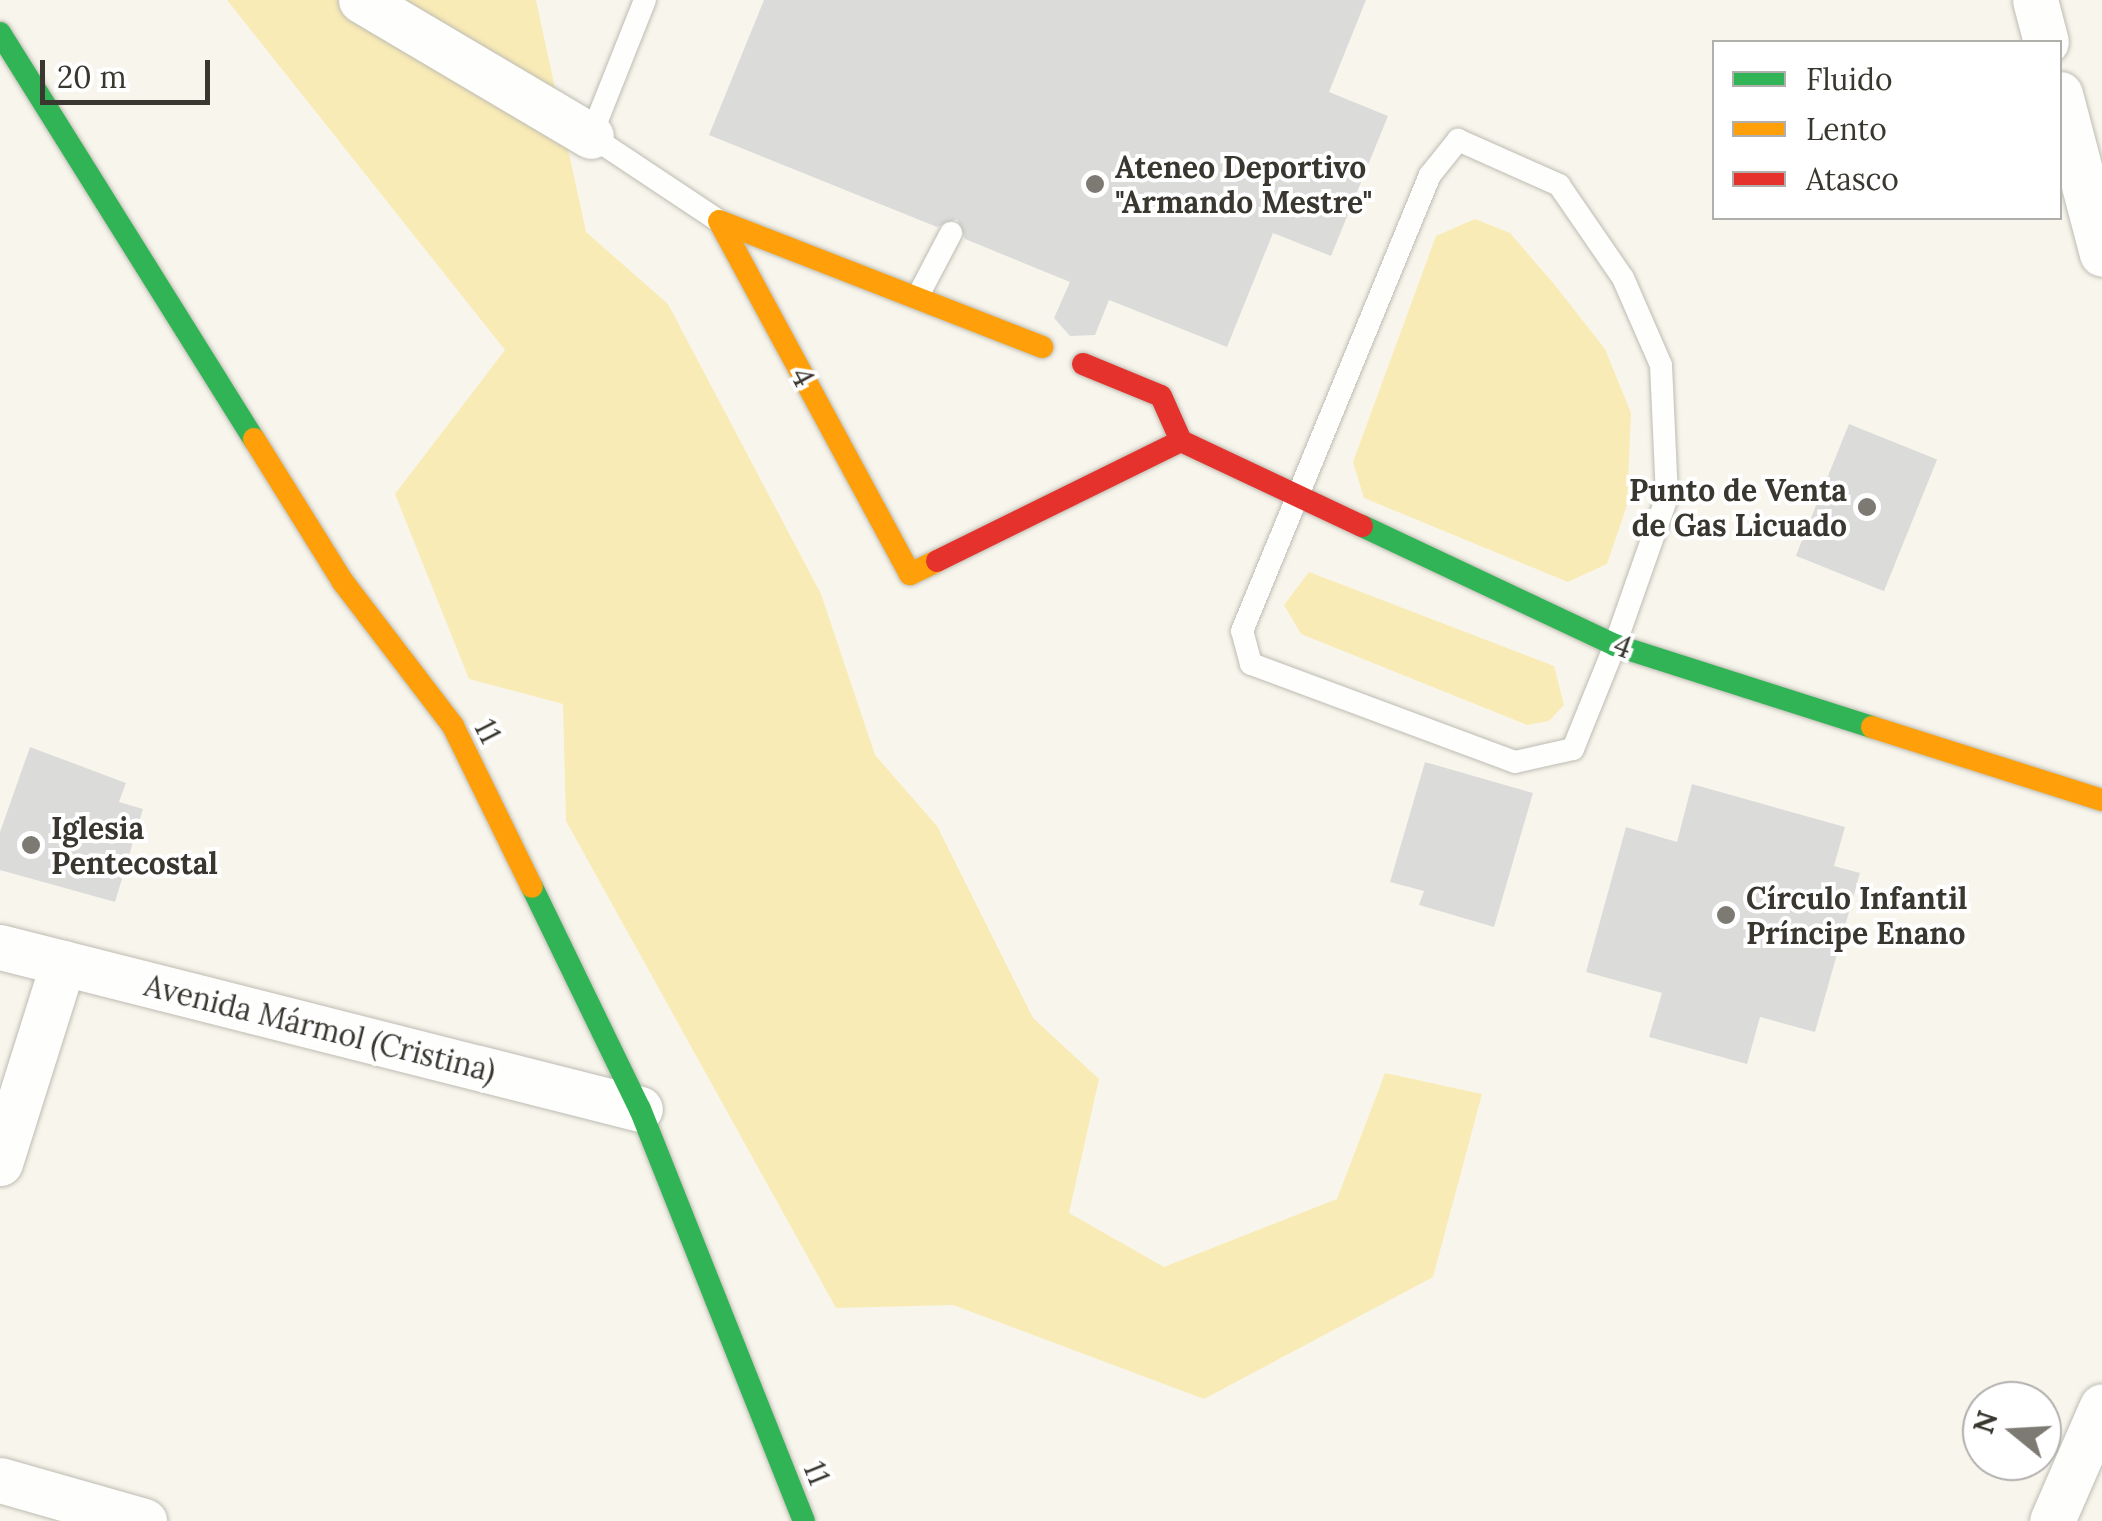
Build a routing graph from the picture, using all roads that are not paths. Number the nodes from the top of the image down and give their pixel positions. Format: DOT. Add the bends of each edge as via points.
graph roads {
  1 [pos="361,0"];
  2 [pos="646,0"];
  3 [pos="2034,0"];
  4 [pos="0,33"];
  5 [pos="2045,40"];
  6 [pos="2062,102"];
  7 [pos="590,136"];
  8 [pos="718,221"];
  9 [pos="951,233"];
  10 [pos="2102,254"];
  11 [pos="919,294"];
  12 [pos="1042,348"];
  13 [pos="1084,364"];
  14 [pos="1181,441"];
  15 [pos="1302,498"];
  16 [pos="1616,645"];
  17 [pos="2097,792"];
  18 [pos="0,946"];
  19 [pos="64,963"];
  20 [pos="640,1109"];
  21 [pos="0,1163"];
  22 [pos="2102,1406"];
  23 [pos="0,1480"];
  24 [pos="144,1521"];
  25 [pos="804,1521"];
  26 [pos="2052,1521"];
  1 -- 7 [label="street"];
  2 -- 7 [label="lane"];
  3 -- 5 [label="street"];
  4 -- 20 [label="street, 11" via="344,582 453,726"];
  6 -- 10 [label="street"];
  7 -- 8 [label="lane"];
  8 -- 11 [label="street"];
  8 -- 14 [label="street, 4" via="910,574"];
  9 -- 11 [label="lane"];
  11 -- 12 [label="street"];
  13 -- 14 [label="street" via="1161,396"];
  14 -- 15 [label="street, 4"];
  15 -- 16 [label="street, 4"];
  15 -- 16 [label="lane" via="1242,630 1252,664 1514,762 1573,748"];
  15 -- 16 [label="lane" via="1430,175 1448,152 1458,140 1559,185 1622,278 1661,365 1668,498"];
  16 -- 17 [label="street, 4"];
  18 -- 19 [label="street, Avenida Mármol (Cristina)"];
  19 -- 20 [label="street, Avenida Mármol (Cristina)"];
  19 -- 21 [label="street"];
  20 -- 25 [label="street, 11"];
  22 -- 26 [label="street"];
  23 -- 24 [label="street"];
}
